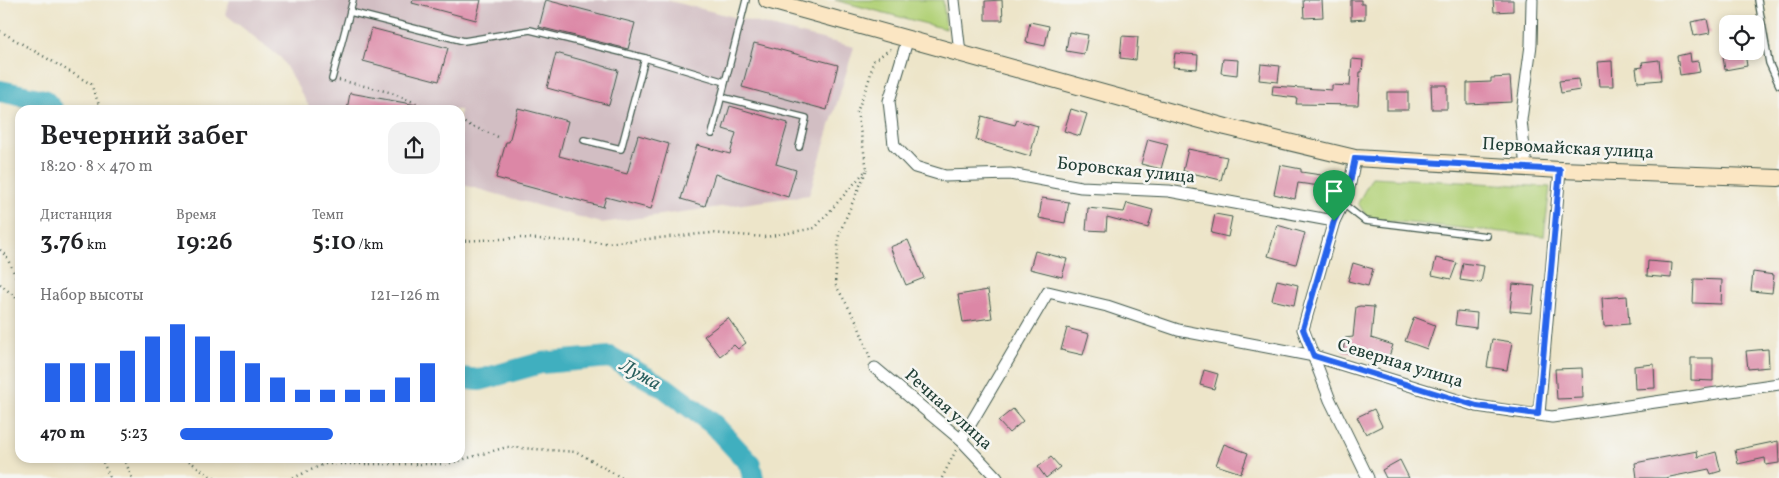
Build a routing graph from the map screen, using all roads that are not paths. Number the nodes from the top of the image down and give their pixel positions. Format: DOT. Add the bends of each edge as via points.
graph roads {
  1 [pos="353,0"];
  2 [pos="746,0"];
  3 [pos="954,0"];
  4 [pos="1532,0"];
  5 [pos="1758,0"];
  6 [pos="777,1"];
  7 [pos="350,12"];
  8 [pos="908,38"];
  9 [pos="960,53"];
  10 [pos="645,58"];
  11 [pos="332,79"];
  12 [pos="725,82"];
  13 [pos="1779,85"];
  14 [pos="721,97"];
  15 [pos="712,134"];
  16 [pos="584,140"];
  17 [pos="799,147"];
  18 [pos="1355,158"];
  19 [pos="1526,168"];
  20 [pos="1560,170"];
  21 [pos="1779,178"];
  22 [pos="1342,203"];
  23 [pos="1334,221"];
  24 [pos="1487,236"];
  25 [pos="1314,356"];
  26 [pos="875,368"];
  27 [pos="1779,384"];
  28 [pos="1538,414"];
  29 [pos="961,440"];
  30 [pos="997,478"];
  31 [pos="1368,478"];
  1 -- 7 [label="lane"];
  2 -- 12 [label="lane"];
  3 -- 9 [label="street"];
  4 -- 19 [label="street" via="1532,45 1521,120"];
  5 -- 13 [label="lane" via="1769,63"];
  6 -- 8 [label="main road, Первомайская улица"];
  7 -- 10 [label="lane" via="464,41 530,30"];
  7 -- 11 [label="lane"];
  8 -- 9 [label="main road, Первомайская улица"];
  8 -- 23 [label="street, Боровская улица" via="889,101 894,145 915,167 945,176 1010,174 1081,187 1169,191"];
  9 -- 18 [label="main road, Первомайская улица" via="1226,127"];
  10 -- 12 [label="lane"];
  10 -- 16 [label="lane" via="621,149"];
  12 -- 14 [label="lane"];
  14 -- 15 [label="lane"];
  14 -- 17 [label="lane" via="806,118"];
  18 -- 19 [label="main road, Первомайская улица"];
  18 -- 22 [label="street" via="1348,193"];
  19 -- 20 [label="main road, Первомайская улица"];
  20 -- 21 [label="main road, Первомайская улица"];
  20 -- 28 [label="street"];
  22 -- 23 [label="street"];
  22 -- 24 [label="lane" via="1365,221"];
  23 -- 25 [label="street" via="1303,329"];
  25 -- 28 [label="street, Северная улица" via="1477,406"];
  25 -- 29 [label="street, Северная улица" via="1178,330 1107,306 1048,292"];
  25 -- 31 [label="street" via="1330,400"];
  26 -- 29 [label="street, Речная улица"];
  27 -- 28 [label="street, Северная улица" via="1552,417"];
  29 -- 30 [label="street, Речная улица"];
}
